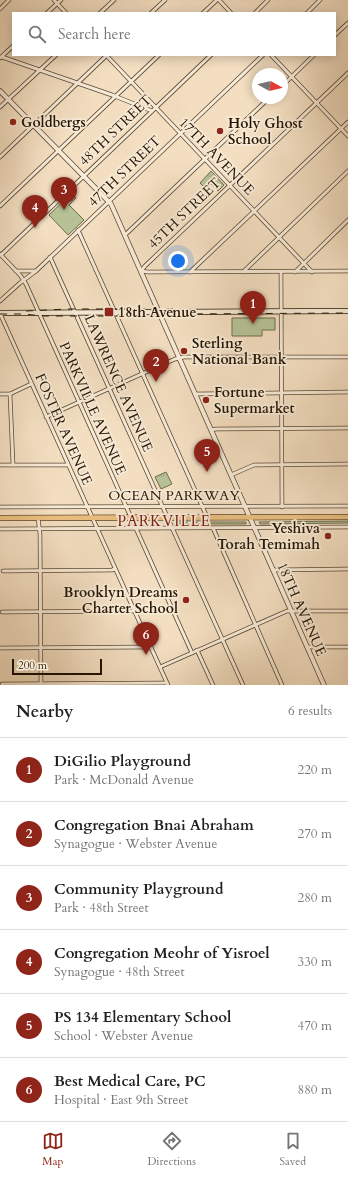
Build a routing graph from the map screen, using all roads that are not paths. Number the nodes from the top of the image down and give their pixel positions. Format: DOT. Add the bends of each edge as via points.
graph roads {
  1 [pos="9,0"];
  2 [pos="54,0"];
  3 [pos="61,0"];
  4 [pos="114,0"];
  5 [pos="165,0"];
  6 [pos="218,0"];
  7 [pos="268,0"];
  8 [pos="320,0"];
  9 [pos="57,4"];
  10 [pos="0,9"];
  11 [pos="48,12"];
  12 [pos="65,12"];
  13 [pos="101,12"];
  14 [pos="152,12"];
  15 [pos="204,12"];
  16 [pos="230,12"];
  17 [pos="256,12"];
  18 [pos="308,12"];
  19 [pos="348,23"];
  20 [pos="336,34"];
  21 [pos="12,47"];
  22 [pos="55,56"];
  23 [pos="106,56"];
  24 [pos="108,56"];
  25 [pos="158,56"];
  26 [pos="210,56"];
  27 [pos="261,56"];
  28 [pos="272,56"];
  29 [pos="313,56"];
  30 [pos="1,58"];
  31 [pos="40,70"];
  32 [pos="348,72"];
  33 [pos="292,77"];
  34 [pos="131,81"];
  35 [pos="288,81"];
  36 [pos="78,83"];
  37 [pos="0,91"];
  38 [pos="115,96"];
  39 [pos="8,100"];
  40 [pos="316,102"];
  41 [pos="263,104"];
  42 [pos="156,107"];
  43 [pos="0,108"];
  44 [pos="152,111"];
  45 [pos="348,122"];
  46 [pos="34,125"];
  47 [pos="341,128"];
  48 [pos="180,133"];
  49 [pos="348,136"];
  50 [pos="59,150"];
  51 [pos="0,157"];
  52 [pos="205,159"];
  53 [pos="348,171"];
  54 [pos="84,176"];
  55 [pos="230,185"];
  56 [pos="109,201"];
  57 [pos="0,206"];
  58 [pos="255,210"];
  59 [pos="348,220"];
  60 [pos="78,230"];
  61 [pos="125,235"];
  62 [pos="279,237"];
  63 [pos="0,255"];
  64 [pos="50,257"];
  65 [pos="304,262"];
  66 [pos="16,271"];
  67 [pos="36,271"];
  68 [pos="141,271"];
  69 [pos="348,271"];
  70 [pos="190,272"];
  71 [pos="243,272"];
  72 [pos="281,272"];
  73 [pos="295,272"];
  74 [pos="312,272"];
  75 [pos="23,281"];
  76 [pos="0,302"];
  77 [pos="0,312"];
  78 [pos="75,312"];
  79 [pos="115,312"];
  80 [pos="159,312"];
  81 [pos="281,312"];
  82 [pos="348,312"];
  83 [pos="38,313"];
  84 [pos="281,357"];
  85 [pos="348,357"];
  86 [pos="180,358"];
  87 [pos="143,373"];
  88 [pos="31,384"];
  89 [pos="110,388"];
  90 [pos="348,392"];
  91 [pos="281,393"];
  92 [pos="0,394"];
  93 [pos="10,394"];
  94 [pos="195,394"];
  95 [pos="78,402"];
  96 [pos="46,417"];
  97 [pos="281,428"];
  98 [pos="348,428"];
  99 [pos="211,430"];
  100 [pos="281,464"];
  101 [pos="348,464"];
  102 [pos="1,465"];
  103 [pos="13,465"];
  104 [pos="68,465"];
  105 [pos="231,475"];
  106 [pos="348,506"];
  107 [pos="0,507"];
  108 [pos="87,507"];
  109 [pos="125,507"];
  110 [pos="163,507"];
  111 [pos="202,507"];
  112 [pos="245,507"];
  113 [pos="282,507"];
  114 [pos="207,517"];
  115 [pos="250,517"];
  116 [pos="348,517"];
  117 [pos="0,518"];
  118 [pos="38,518"];
  119 [pos="92,518"];
  120 [pos="130,518"];
  121 [pos="168,518"];
  122 [pos="348,527"];
  123 [pos="39,528"];
  124 [pos="97,528"];
  125 [pos="135,528"];
  126 [pos="173,528"];
  127 [pos="213,528"];
  128 [pos="254,528"];
  129 [pos="0,529"];
  130 [pos="115,569"];
  131 [pos="348,569"];
  132 [pos="273,570"];
  133 [pos="3,571"];
  134 [pos="40,571"];
  135 [pos="134,611"];
  136 [pos="291,611"];
  137 [pos="348,611"];
  138 [pos="2,612"];
  139 [pos="40,612"];
  140 [pos="256,624"];
  141 [pos="223,639"];
  142 [pos="151,647"];
  143 [pos="307,647"];
  144 [pos="348,647"];
  145 [pos="1,648"];
  146 [pos="40,648"];
  147 [pos="197,650"];
  148 [pos="192,653"];
  149 [pos="160,667"];
  150 [pos="2,684"];
  151 [pos="41,684"];
  152 [pos="167,684"];
  153 [pos="213,685"];
  154 [pos="243,685"];
  155 [pos="282,685"];
  156 [pos="324,685"];
  1 -- 10 [label="street"];
  2 -- 9 [label="street"];
  3 -- 9 [label="street"];
  4 -- 13 [label="street"];
  5 -- 14 [label="street"];
  6 -- 15 [label="street"];
  6 -- 16 [label="street"];
  7 -- 17 [label="street"];
  8 -- 18 [label="street"];
  9 -- 11 [label="street"];
  9 -- 12 [label="street"];
  19 -- 20 [label="street"];
  21 -- 30 [label="street"];
  22 -- 31 [label="street"];
  23 -- 36 [label="street"];
  24 -- 34 [label="street, 17TH AVENUE"];
  25 -- 34 [label="street"];
  26 -- 42 [label="street, 48TH STREET"];
  27 -- 48 [label="street, 47TH STREET"];
  28 -- 33 [label="street"];
  29 -- 33 [label="street"];
  30 -- 31 [label="street"];
  31 -- 36 [label="street"];
  31 -- 39 [label="street"];
  32 -- 40 [label="street, 45TH STREET"];
  33 -- 35 [label="street"];
  33 -- 40 [label="street"];
  34 -- 38 [label="street"];
  34 -- 42 [label="street, 17TH AVENUE"];
  36 -- 38 [label="street"];
  36 -- 46 [label="street"];
  37 -- 39 [label="street, 18TH AVENUE"];
  38 -- 44 [label="street"];
  38 -- 50 [label="street"];
  39 -- 43 [label="street"];
  39 -- 46 [label="street, 18TH AVENUE"];
  40 -- 47 [label="street"];
  40 -- 55 [label="street, 45TH STREET"];
  41 -- 52 [label="street"];
  42 -- 44 [label="street, 48TH STREET"];
  42 -- 48 [label="street, 17TH AVENUE"];
  44 -- 54 [label="street, 48TH STREET"];
  45 -- 47 [label="street"];
  46 -- 50 [label="street, 18TH AVENUE"];
  46 -- 51 [label="street"];
  47 -- 49 [label="street"];
  47 -- 58 [label="street"];
  48 -- 52 [label="street, 17TH AVENUE"];
  48 -- 56 [label="street, 47TH STREET"];
  50 -- 54 [label="street, 18TH AVENUE"];
  50 -- 57 [label="street"];
  52 -- 55 [label="street, 17TH AVENUE"];
  52 -- 61 [label="street"];
  53 -- 62 [label="street"];
  54 -- 56 [label="street, 18TH AVENUE"];
  54 -- 63 [label="street, 48TH STREET"];
  55 -- 58 [label="street, 17TH AVENUE"];
  55 -- 68 [label="street, 45TH STREET"];
  56 -- 60 [label="street, 47TH STREET"];
  56 -- 61 [label="street, 18TH AVENUE"];
  58 -- 62 [label="street, 17TH AVENUE"];
  58 -- 70 [label="street"];
  59 -- 65 [label="street"];
  60 -- 64 [label="street, 47TH STREET"];
  60 -- 79 [label="street"];
  61 -- 68 [label="street, 18TH AVENUE"];
  62 -- 65 [label="street, 17TH AVENUE"];
  62 -- 71 [label="street"];
  63 -- 66 [label="street, PARKVILLE AVENUE"];
  64 -- 67 [label="street, 47TH STREET"];
  64 -- 78 [label="street, LAWRENCE AVENUE"];
  65 -- 73 [label="street"];
  65 -- 74 [label="street, 17TH AVENUE"];
  66 -- 67 [label="street"];
  66 -- 75 [label="street, PARKVILLE AVENUE"];
  67 -- 75 [label="street, 47TH STREET"];
  68 -- 70 [label="street"];
  68 -- 80 [label="street, 18TH AVENUE"];
  69 -- 74 [label="street"];
  70 -- 71 [label="street"];
  71 -- 72 [label="street"];
  72 -- 73 [label="street"];
  72 -- 81 [label="street"];
  73 -- 74 [label="street"];
  75 -- 76 [label="street, 47TH STREET"];
  75 -- 83 [label="street, PARKVILLE AVENUE"];
  77 -- 83 [label="main road"];
  77 -- 88 [label="street, FOSTER AVENUE"];
  78 -- 79 [label="main road"];
  78 -- 83 [label="main road"];
  78 -- 89 [label="street, LAWRENCE AVENUE"];
  79 -- 80 [label="main road"];
  79 -- 87 [label="street"];
  80 -- 81 [label="main road"];
  80 -- 86 [label="street, 18TH AVENUE"];
  81 -- 82 [label="main road"];
  81 -- 84 [label="street"];
  83 -- 95 [label="street, PARKVILLE AVENUE"];
  84 -- 85 [label="street"];
  84 -- 86 [label="street"];
  84 -- 91 [label="street"];
  86 -- 87 [label="street"];
  86 -- 94 [label="street, 18TH AVENUE"];
  87 -- 89 [label="street"];
  87 -- 111 [label="street"];
  88 -- 93 [label="street"];
  88 -- 96 [label="street, FOSTER AVENUE"];
  89 -- 95 [label="street"];
  89 -- 110 [label="street, LAWRENCE AVENUE"];
  90 -- 91 [label="street"];
  91 -- 94 [label="street"];
  91 -- 97 [label="street"];
  92 -- 93 [label="street"];
  93 -- 103 [label="street"];
  94 -- 99 [label="street, 18TH AVENUE"];
  95 -- 96 [label="street"];
  95 -- 109 [label="street, PARKVILLE AVENUE"];
  96 -- 104 [label="street, FOSTER AVENUE"];
  97 -- 98 [label="street"];
  97 -- 99 [label="street"];
  97 -- 100 [label="street"];
  99 -- 105 [label="street, 18TH AVENUE"];
  100 -- 101 [label="street"];
  100 -- 105 [label="street" via="254,464"];
  100 -- 113 [label="street"];
  102 -- 103 [label="street"];
  103 -- 104 [label="street"];
  104 -- 108 [label="street, FOSTER AVENUE"];
  105 -- 112 [label="street, 18TH AVENUE"];
  106 -- 113 [label="street, OCEAN PARKWAY"];
  107 -- 108 [label="street, OCEAN PARKWAY"];
  108 -- 109 [label="street, OCEAN PARKWAY"];
  108 -- 119 [label="street, FOSTER AVENUE"];
  109 -- 110 [label="street, OCEAN PARKWAY"];
  109 -- 120 [label="street, PARKVILLE AVENUE"];
  110 -- 111 [label="street, OCEAN PARKWAY"];
  110 -- 121 [label="street, LAWRENCE AVENUE"];
  111 -- 112 [label="street, OCEAN PARKWAY"];
  111 -- 114 [label="street"];
  112 -- 113 [label="street, OCEAN PARKWAY"];
  112 -- 115 [label="street, 18TH AVENUE"];
  114 -- 115 [label="main road, OCEAN PARKWAY"];
  114 -- 121 [label="main road, OCEAN PARKWAY"];
  115 -- 116 [label="main road, OCEAN PARKWAY"];
  115 -- 128 [label="street, 18TH AVENUE"];
  117 -- 118 [label="main road, OCEAN PARKWAY"];
  118 -- 119 [label="main road, OCEAN PARKWAY"];
  118 -- 123 [label="street"];
  119 -- 120 [label="main road, OCEAN PARKWAY"];
  119 -- 124 [label="street, FOSTER AVENUE"];
  120 -- 121 [label="main road, OCEAN PARKWAY"];
  120 -- 125 [label="street, PARKVILLE AVENUE"];
  121 -- 126 [label="street, LAWRENCE AVENUE"];
  122 -- 128 [label="street"];
  123 -- 124 [label="street"];
  123 -- 129 [label="street"];
  123 -- 134 [label="street"];
  124 -- 125 [label="street"];
  124 -- 130 [label="street, FOSTER AVENUE"];
  125 -- 126 [label="street"];
  125 -- 148 [label="street, PARKVILLE AVENUE"];
  126 -- 127 [label="street"];
  126 -- 141 [label="street, LAWRENCE AVENUE"];
  127 -- 128 [label="street"];
  127 -- 140 [label="street"];
  128 -- 132 [label="street, 18TH AVENUE"];
  130 -- 134 [label="street"];
  130 -- 135 [label="street, FOSTER AVENUE"];
  131 -- 132 [label="street"];
  132 -- 136 [label="street, 18TH AVENUE"];
  133 -- 134 [label="street"];
  134 -- 139 [label="street"];
  135 -- 139 [label="street"];
  135 -- 142 [label="street, FOSTER AVENUE"];
  136 -- 137 [label="street"];
  136 -- 140 [label="street"];
  136 -- 143 [label="street, 18TH AVENUE"];
  138 -- 139 [label="street"];
  139 -- 146 [label="street"];
  140 -- 141 [label="street"];
  140 -- 155 [label="street"];
  141 -- 147 [label="street"];
  141 -- 154 [label="street, LAWRENCE AVENUE"];
  142 -- 146 [label="street"];
  142 -- 149 [label="street, FOSTER AVENUE"];
  143 -- 144 [label="street"];
  143 -- 156 [label="street, 18TH AVENUE"];
  145 -- 146 [label="street"];
  146 -- 151 [label="street"];
  147 -- 148 [label="street"];
  147 -- 153 [label="street"];
  148 -- 149 [label="street"];
  149 -- 152 [label="street, FOSTER AVENUE"];
  150 -- 151 [label="street"];
  151 -- 152 [label="street"];
}
